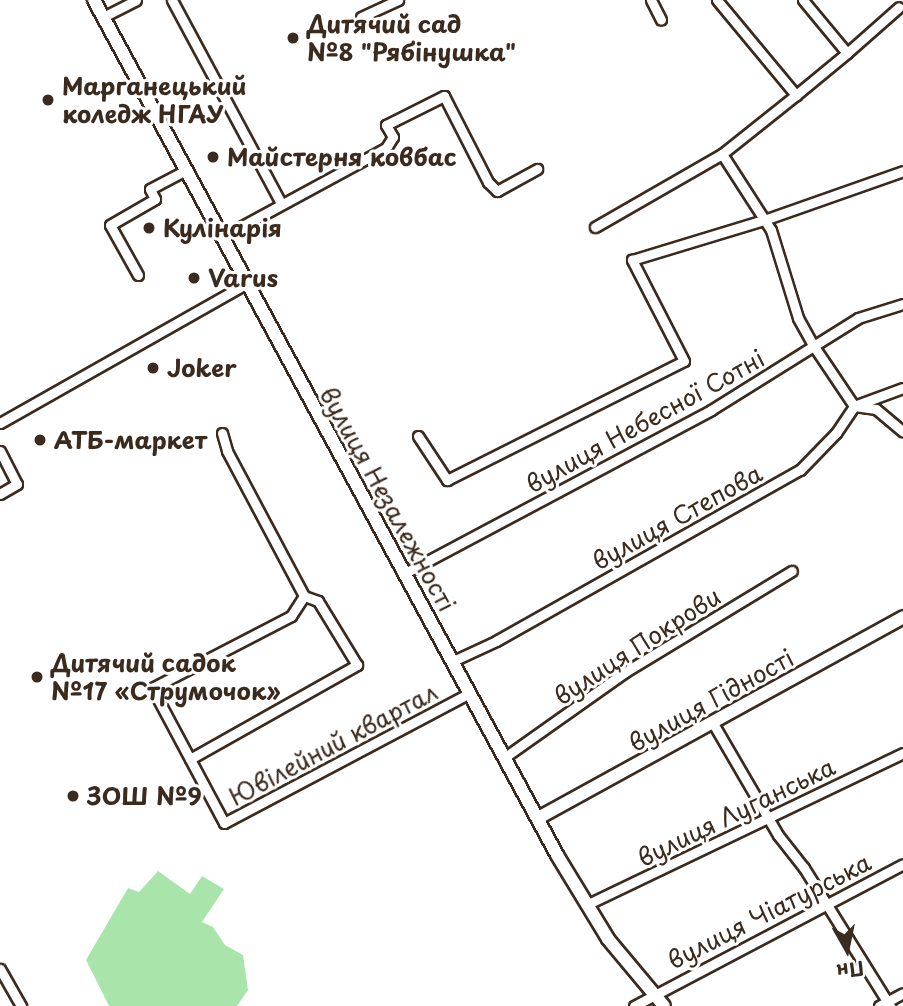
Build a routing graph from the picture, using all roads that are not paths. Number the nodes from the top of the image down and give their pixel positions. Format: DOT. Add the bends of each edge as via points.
graph roads {
  1 [pos="94,0"];
  2 [pos="136,0"];
  3 [pos="172,0"];
  4 [pos="398,0"];
  5 [pos="651,0"];
  6 [pos="717,0"];
  7 [pos="803,0"];
  8 [pos="898,3"];
  9 [pos="103,17"];
  10 [pos="361,17"];
  11 [pos="661,20"];
  12 [pos="847,53"];
  13 [pos="796,96"];
  14 [pos="722,154"];
  15 [pos="537,169"];
  16 [pos="186,170"];
  17 [pos="903,171"];
  18 [pos="281,203"];
  19 [pos="764,220"];
  20 [pos="595,227"];
  21 [pos="222,237"];
  22 [pos="138,275"];
  23 [pos="247,283"];
  24 [pos="903,304"];
  25 [pos="813,345"];
  26 [pos="903,388"];
  27 [pos="855,407"];
  28 [pos="0,424"];
  29 [pos="903,432"];
  30 [pos="222,433"];
  31 [pos="418,436"];
  32 [pos="0,451"];
  33 [pos="0,494"];
  34 [pos="792,571"];
  35 [pos="405,573"];
  36 [pos="304,596"];
  37 [pos="903,617"];
  38 [pos="453,661"];
  39 [pos="470,693"];
  40 [pos="714,725"];
  41 [pos="903,753"];
  42 [pos="505,757"];
  43 [pos="190,759"];
  44 [pos="770,817"];
  45 [pos="538,818"];
  46 [pos="903,864"];
  47 [pos="825,903"];
  48 [pos="586,905"];
  49 [pos="0,969"];
  50 [pos="652,993"];
  51 [pos="903,993"];
  52 [pos="885,1005"];
  53 [pos="21,1006"];
  54 [pos="634,1006"];
  55 [pos="664,1006"];
  1 -- 9 [label="main road, вулиця Незалежності"];
  2 -- 9 [label="street"];
  3 -- 18 [label="street"];
  4 -- 10 [label="street"];
  5 -- 11 [label="street"];
  6 -- 13 [label="street"];
  7 -- 12 [label="street"];
  8 -- 12 [label="street"];
  9 -- 16 [label="main road, вулиця Незалежності"];
  12 -- 13 [label="street"];
  13 -- 14 [label="street"];
  14 -- 19 [label="street"];
  14 -- 20 [label="street"];
  15 -- 18 [label="street" via="498,191 488,182 444,96 386,125 393,137 386,148"];
  16 -- 21 [label="main road, вулиця Незалежності"];
  16 -- 22 [label="street" via="150,189 155,199 110,225"];
  17 -- 19 [label="street"];
  18 -- 21 [label="street"];
  19 -- 25 [label="street" via="798,318"];
  19 -- 31 [label="street" via="632,260 684,361 447,480"];
  21 -- 23 [label="main road, вулиця Незалежності"];
  23 -- 28 [label="street"];
  23 -- 35 [label="main road, вулиця Незалежності"];
  24 -- 25 [label="street, вулиця Небесної Сотні" via="858,318"];
  25 -- 27 [label="street"];
  25 -- 35 [label="street, вулиця Небесної Сотні" via="711,410"];
  26 -- 27 [label="street"];
  27 -- 29 [label="street" via="876,409"];
  27 -- 38 [label="street, вулиця Степова" via="800,470"];
  30 -- 36 [label="street" via="227,451"];
  32 -- 33 [label="street" via="18,484"];
  34 -- 42 [label="street, вулиця Покрови" via="625,672"];
  35 -- 38 [label="main road, вулиця Незалежності"];
  36 -- 43 [label="street, Ювілейний квартал" via="291,617 152,688"];
  36 -- 43 [label="street" via="318,601 357,666"];
  37 -- 40 [label="main road, вулиця Гідності"];
  38 -- 39 [label="main road, вулиця Незалежності"];
  39 -- 42 [label="main road, вулиця Незалежності"];
  39 -- 43 [label="street, Ювілейний квартал" via="224,823"];
  40 -- 44 [label="street"];
  40 -- 45 [label="main road, вулиця Гідності"];
  41 -- 44 [label="street, вулиця Луганська"];
  42 -- 45 [label="main road, вулиця Незалежності"];
  44 -- 47 [label="street"];
  44 -- 48 [label="street, вулиця Луганська"];
  45 -- 48 [label="main road, вулиця Незалежності"];
  46 -- 47 [label="street, вулиця Чіатурська"];
  47 -- 50 [label="street, вулиця Чіатурська"];
  47 -- 52 [label="street"];
  48 -- 50 [label="main road, вулиця Незалежності"];
  49 -- 53 [label="street"];
  50 -- 54 [label="street"];
  50 -- 55 [label="main road, вулиця Незалежності"];
  51 -- 52 [label="street"];
}
